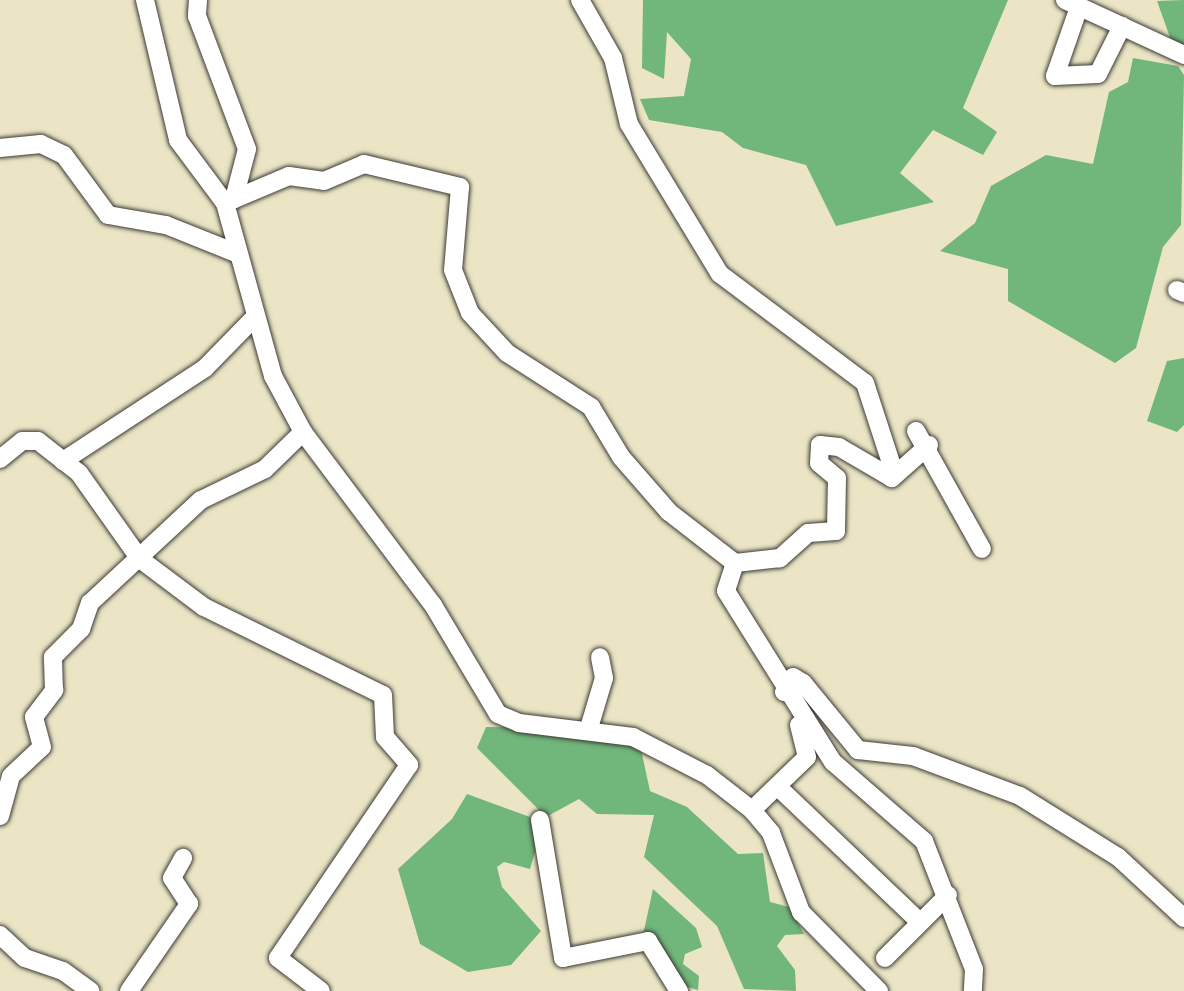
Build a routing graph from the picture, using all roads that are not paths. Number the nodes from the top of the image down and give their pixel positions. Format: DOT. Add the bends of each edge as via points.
graph roads {
  1 [pos="145,0"];
  2 [pos="198,0"];
  3 [pos="580,0"];
  4 [pos="1072,3"];
  5 [pos="1122,26"];
  6 [pos="1184,55"];
  7 [pos="0,148"];
  8 [pos="230,201"];
  9 [pos="236,253"];
  10 [pos="253,319"];
  11 [pos="303,432"];
  12 [pos="0,459"];
  13 [pos="63,461"];
  14 [pos="894,472"];
  15 [pos="982,549"];
  16 [pos="140,559"];
  17 [pos="735,563"];
  18 [pos="600,657"];
  19 [pos="786,684"];
  20 [pos="589,728"];
  21 [pos="777,786"];
  22 [pos="752,810"];
  23 [pos="0,816"];
  24 [pos="540,820"];
  25 [pos="183,858"];
  26 [pos="948,895"];
  27 [pos="1184,918"];
  28 [pos="919,921"];
  29 [pos="0,935"];
  30 [pos="885,958"];
  31 [pos="91,991"];
  32 [pos="129,991"];
  33 [pos="321,991"];
  34 [pos="679,991"];
  35 [pos="879,991"];
  36 [pos="973,991"];
  1 -- 8 [label="street" via="178,140"];
  2 -- 8 [label="street" via="197,16 247,149"];
  3 -- 14 [label="street" via="613,58 629,124 720,274 865,383"];
  4 -- 5 [label="street"];
  4 -- 5 [label="street" via="1055,76 1098,74"];
  5 -- 6 [label="street"];
  7 -- 9 [label="street" via="41,144 64,155 108,215 166,225"];
  8 -- 9 [label="street"];
  8 -- 17 [label="street" via="289,176 324,181 364,164 460,187 453,270 470,313 507,353 591,407 621,457 669,512"];
  9 -- 10 [label="street"];
  10 -- 11 [label="street"];
  10 -- 13 [label="street" via="205,368"];
  11 -- 16 [label="street" via="265,469 201,500"];
  11 -- 20 [label="street" via="433,605 498,714 519,723"];
  12 -- 13 [label="street" via="35,440"];
  13 -- 16 [label="street"];
  14 -- 15 [label="street" via="922,438"];
  14 -- 17 [label="street" via="892,478 839,447 820,445 819,463 837,478 836,531 808,533 780,558"];
  16 -- 23 [label="street" via="90,603 81,629 53,657 54,690 34,717 42,747 11,776"];
  16 -- 33 [label="street" via="209,610 358,677 386,700 385,737 409,765 278,958"];
  17 -- 19 [label="street" via="726,591 732,610"];
  18 -- 20 [label="street" via="604,678"];
  19 -- 21 [label="street" via="782,697 809,744 807,757"];
  19 -- 26 [label="street" via="833,762 924,841"];
  19 -- 27 [label="street" via="793,677 803,683 842,740 858,750 913,756 1020,796 1118,857"];
  20 -- 22 [label="street" via="633,737 686,762"];
  21 -- 22 [label="street"];
  21 -- 28 [label="street"];
  22 -- 35 [label="street" via="771,833 801,912"];
  24 -- 34 [label="street" via="563,958 648,941"];
  25 -- 32 [label="street" via="172,878 189,904"];
  26 -- 28 [label="street"];
  26 -- 36 [label="street" via="974,969"];
  28 -- 30 [label="street"];
  29 -- 31 [label="street" via="25,958 63,971"];
}
